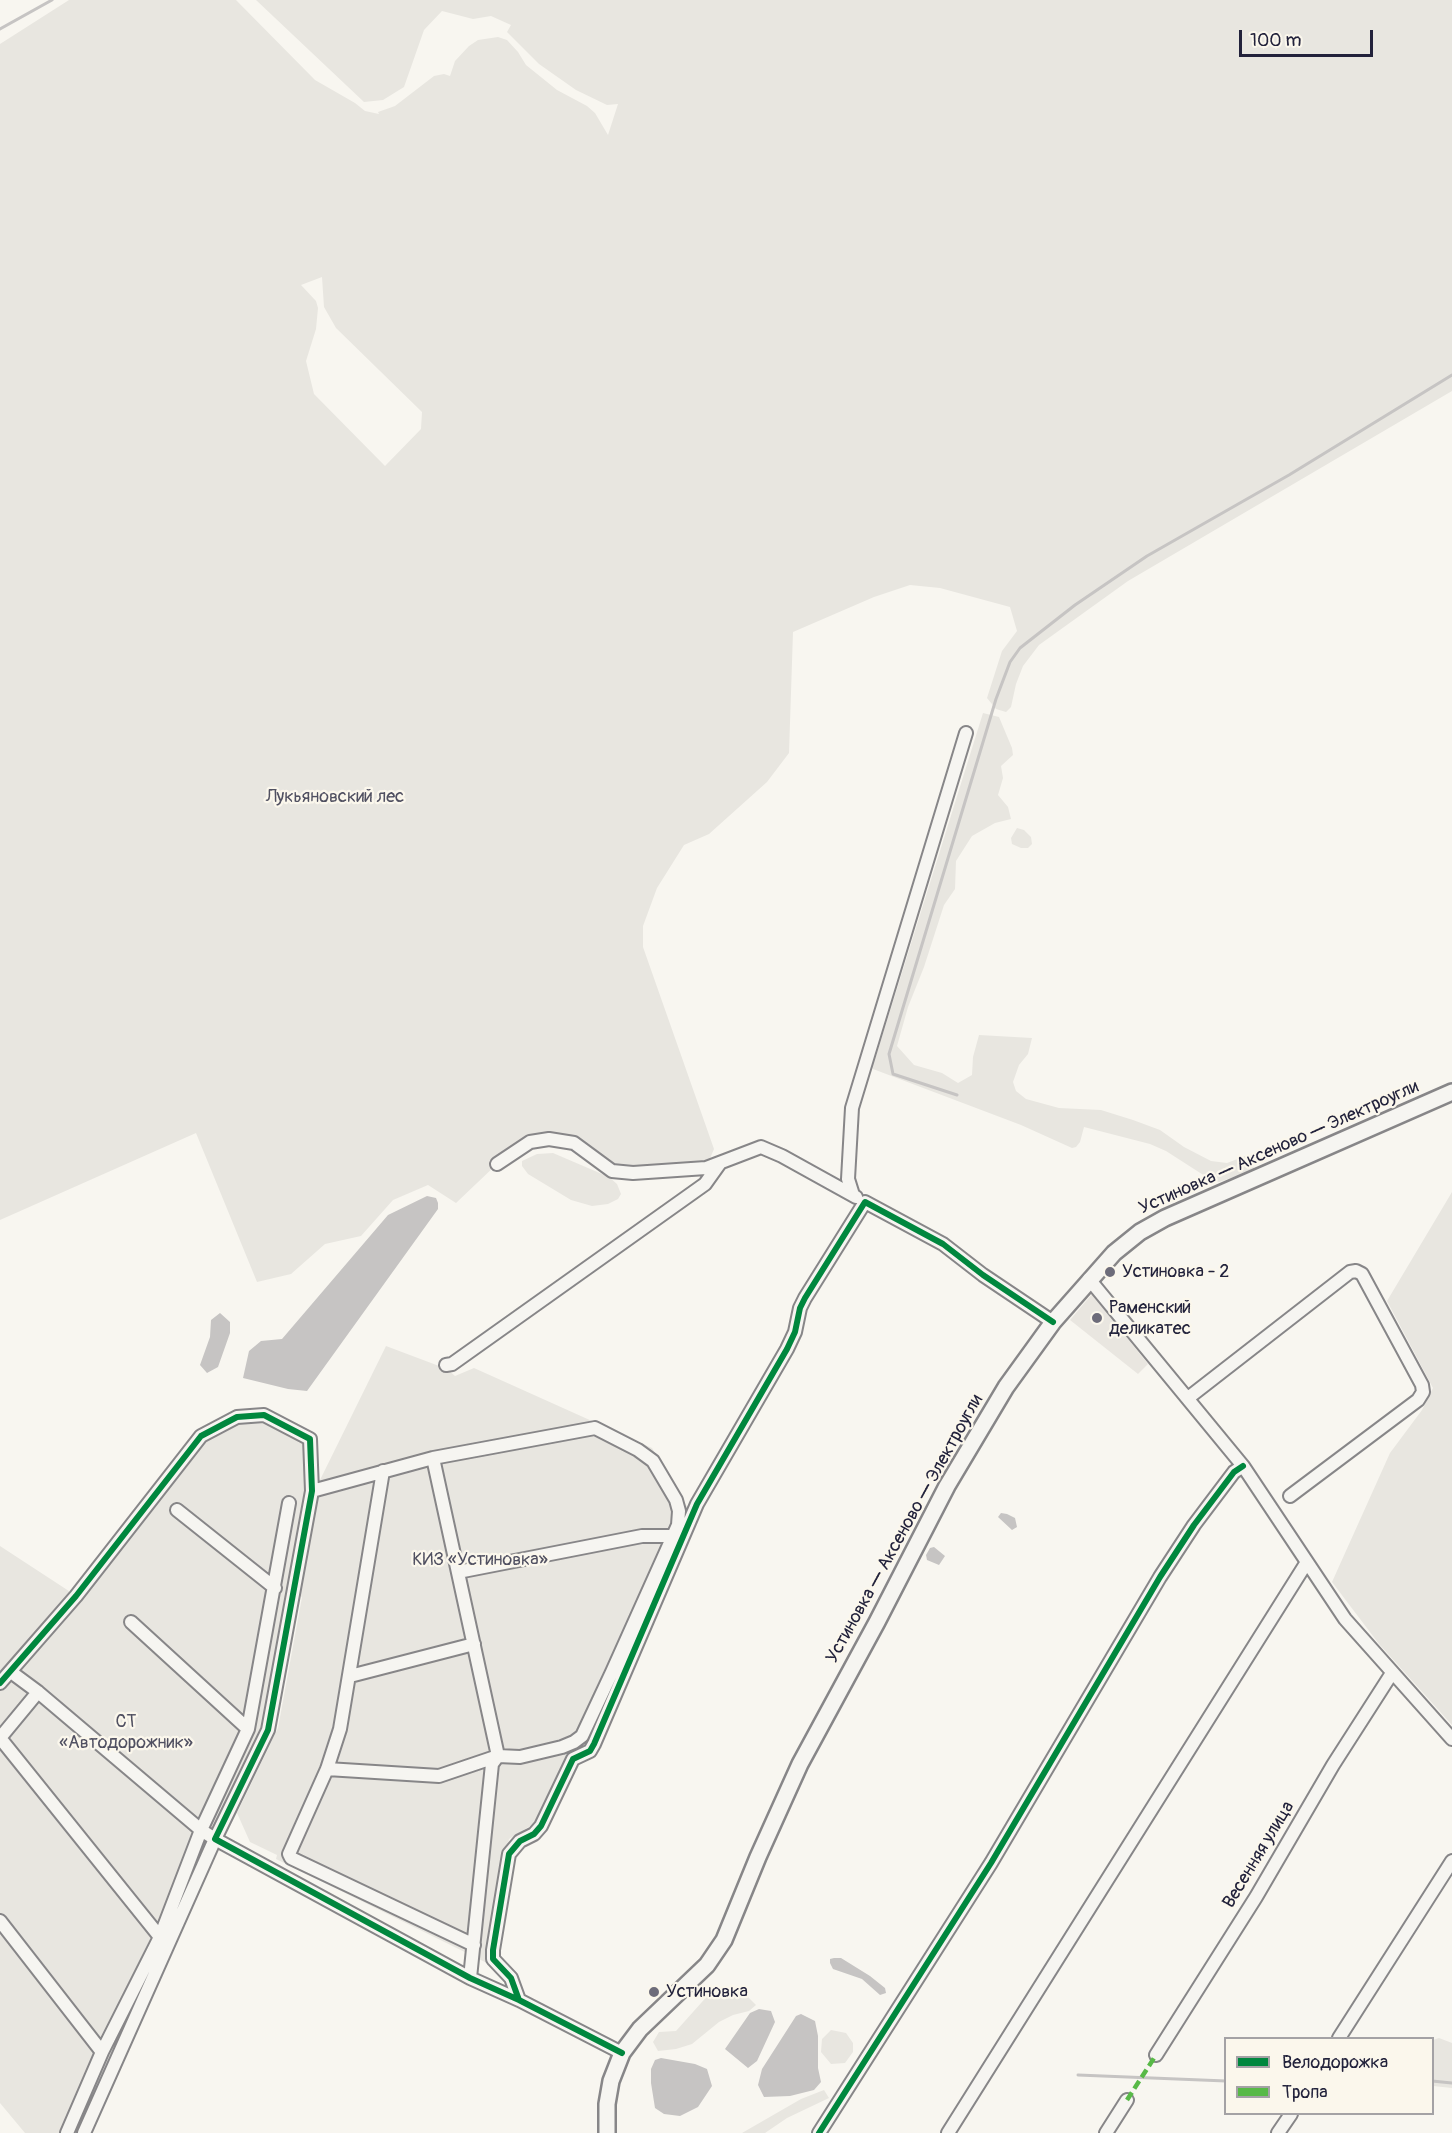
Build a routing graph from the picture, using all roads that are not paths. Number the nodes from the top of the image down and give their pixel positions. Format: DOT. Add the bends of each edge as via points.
graph roads {
  1 [pos="966,733"];
  2 [pos="1452,1092"];
  3 [pos="721,1162"];
  4 [pos="497,1164"];
  5 [pos="853,1195"];
  6 [pos="865,1202"];
  7 [pos="1089,1279"];
  8 [pos="1053,1322"];
  9 [pos="446,1365"];
  10 [pos="1188,1398"];
  11 [pos="433,1458"];
  12 [pos="1243,1466"];
  13 [pos="383,1471"];
  14 [pos="312,1491"];
  15 [pos="1290,1496"];
  16 [pos="290,1503"];
  17 [pos="177,1510"];
  18 [pos="673,1536"];
  19 [pos="1307,1562"];
  20 [pos="458,1572"];
  21 [pos="275,1588"];
  22 [pos="131,1622"];
  23 [pos="474,1644"];
  24 [pos="11,1672"];
  25 [pos="1392,1673"];
  26 [pos="350,1676"];
  27 [pos="0,1683"];
  28 [pos="38,1692"];
  29 [pos="248,1729"];
  30 [pos="0,1738"];
  31 [pos="1452,1739"];
  32 [pos="498,1756"];
  33 [pos="327,1769"];
  34 [pos="201,1830"];
  35 [pos="215,1839"];
  36 [pos="1452,1861"];
  37 [pos="0,1921"];
  38 [pos="160,1937"];
  39 [pos="474,1945"];
  40 [pos="470,1978"];
  41 [pos="519,2000"];
  42 [pos="1340,2037"];
  43 [pos="102,2052"];
  44 [pos="622,2053"];
  45 [pos="1156,2055"];
  46 [pos="1127,2100"];
  47 [pos="1290,2115"];
  48 [pos="67,2133"];
  49 [pos="84,2133"];
  50 [pos="607,2133"];
  51 [pos="819,2133"];
  52 [pos="948,2133"];
  53 [pos="1106,2133"];
  54 [pos="1278,2133"];
  1 -- 5 [label="street" via="852,1108 848,1179"];
  2 -- 7 [label="main road, Устиновка — Аксеново — Электроугли" via="1165,1218 1140,1232"];
  3 -- 4 [label="street" via="706,1168 612,1171 574,1143 549,1140 530,1142"];
  3 -- 5 [label="street" via="761,1147"];
  3 -- 9 [label="street" via="705,1184"];
  5 -- 6 [label="street"];
  6 -- 8 [label="street" via="943,1245"];
  6 -- 41 [label="street" via="805,1298 787,1349 697,1504 594,1744 590,1751 573,1759 541,1826 509,1854 493,1959 511,1978"];
  7 -- 8 [label="main road, Устиновка — Аксеново — Электроугли"];
  7 -- 10 [label="street"];
  8 -- 44 [label="main road, Устиновка — Аксеново — Электроугли" via="1006,1387 946,1486 800,1764 724,1940 707,1965 640,2029"];
  10 -- 12 [label="street"];
  10 -- 15 [label="street" via="1350,1272 1362,1274 1423,1392 1418,1400"];
  11 -- 13 [label="street"];
  11 -- 18 [label="street" via="595,1428 653,1461 680,1511"];
  11 -- 20 [label="street"];
  12 -- 19 [label="street"];
  12 -- 51 [label="street" via="1234,1472 1194,1525 1160,1577 991,1863"];
  13 -- 14 [label="street"];
  13 -- 26 [label="street"];
  14 -- 24 [label="street" via="310,1439 264,1415 237,1417 201,1436"];
  14 -- 35 [label="street" via="268,1730"];
  16 -- 21 [label="street"];
  17 -- 21 [label="street"];
  18 -- 20 [label="street" via="642,1536"];
  18 -- 32 [label="street" via="582,1736 562,1748 520,1757"];
  19 -- 25 [label="street" via="1345,1619"];
  19 -- 52 [label="street"];
  20 -- 23 [label="street"];
  21 -- 29 [label="street"];
  22 -- 29 [label="street"];
  23 -- 26 [label="street"];
  23 -- 32 [label="street"];
  24 -- 27 [label="street"];
  24 -- 28 [label="street"];
  25 -- 31 [label="street"];
  25 -- 45 [label="street, Весенняя улица"];
  26 -- 33 [label="street" via="340,1729"];
  28 -- 30 [label="street"];
  28 -- 34 [label="street"];
  29 -- 34 [label="street"];
  30 -- 38 [label="street"];
  32 -- 33 [label="street" via="439,1776"];
  32 -- 39 [label="street" via="492,1764"];
  33 -- 39 [label="street" via="289,1854 291,1858"];
  34 -- 35 [label="street"];
  34 -- 38 [label="street"];
  35 -- 40 [label="street"];
  35 -- 49 [label="street"];
  36 -- 42 [label="street"];
  37 -- 43 [label="street"];
  38 -- 43 [label="street"];
  39 -- 40 [label="street"];
  40 -- 41 [label="street"];
  41 -- 44 [label="street"];
  43 -- 48 [label="street"];
  44 -- 50 [label="main road, Устиновка — Аксеново — Электроугли" via="611,2081"];
  46 -- 53 [label="street"];
  47 -- 54 [label="street"];
}
